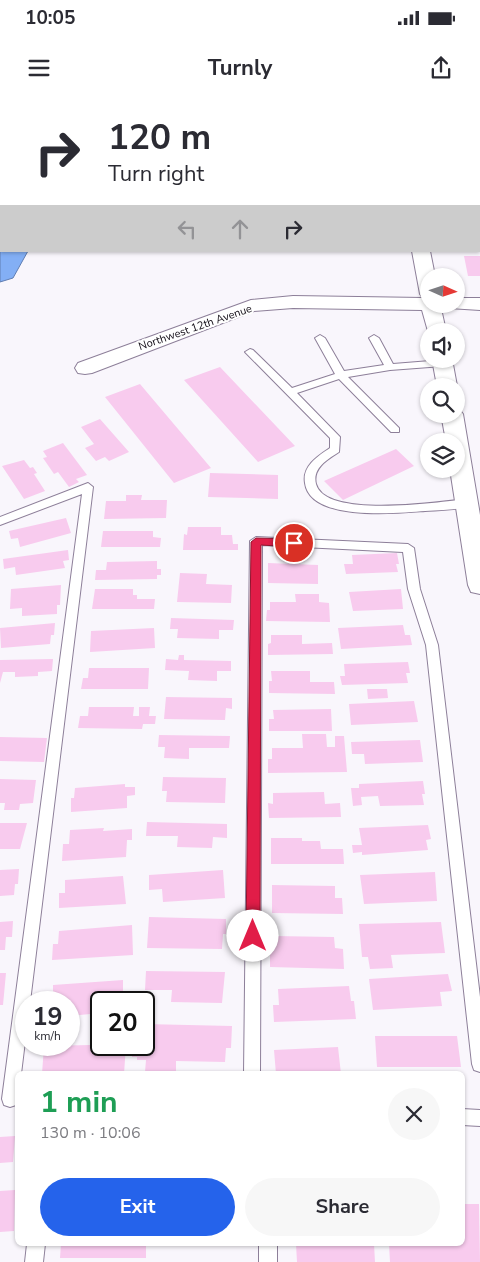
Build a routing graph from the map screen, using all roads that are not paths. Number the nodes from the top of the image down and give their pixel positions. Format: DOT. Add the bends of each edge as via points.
graph roads {
  1 [pos="421,252"];
  2 [pos="424,268"];
  3 [pos="420,304"];
  4 [pos="465,304"];
  5 [pos="480,304"];
  6 [pos="320,338"];
  7 [pos="374,338"];
  8 [pos="250,352"];
  9 [pos="420,364"];
  10 [pos="390,367"];
  11 [pos="85,368"];
  12 [pos="341,375"];
  13 [pos="291,392"];
  14 [pos="453,423"];
  15 [pos="394,430"];
  16 [pos="466,503"];
  17 [pos="0,521"];
  18 [pos="480,585"];
  19 [pos="480,1064"];
  20 [pos="252,1071"];
  21 [pos="9,1099"];
  22 [pos="465,1117"];
  23 [pos="480,1118"];
  24 [pos="36,1246"];
  25 [pos="268,1246"];
  26 [pos="34,1262"];
  27 [pos="268,1262"];
  1 -- 2 [label="street"];
  3 -- 11 [label="street, Northwest 12th Avenue" via="293,302 251,306"];
  4 -- 5 [label="street"];
  6 -- 12 [label="lane"];
  7 -- 10 [label="lane"];
  8 -- 13 [label="lane"];
  9 -- 10 [label="lane"];
  10 -- 12 [label="lane"];
  12 -- 13 [label="lane"];
  12 -- 15 [label="lane"];
  13 -- 16 [label="lane" via="335,437 335,449 313,467 308,480 313,494 326,504 372,510"];
  14 -- 16 [label="street"];
  16 -- 18 [label="street"];
  17 -- 21 [label="lane" via="88,487"];
  19 -- 20 [label="lane" via="432,644 414,589 408,548 256,542"];
  22 -- 23 [label="lane"];
  24 -- 26 [label="lane"];
  25 -- 27 [label="lane"];
}
